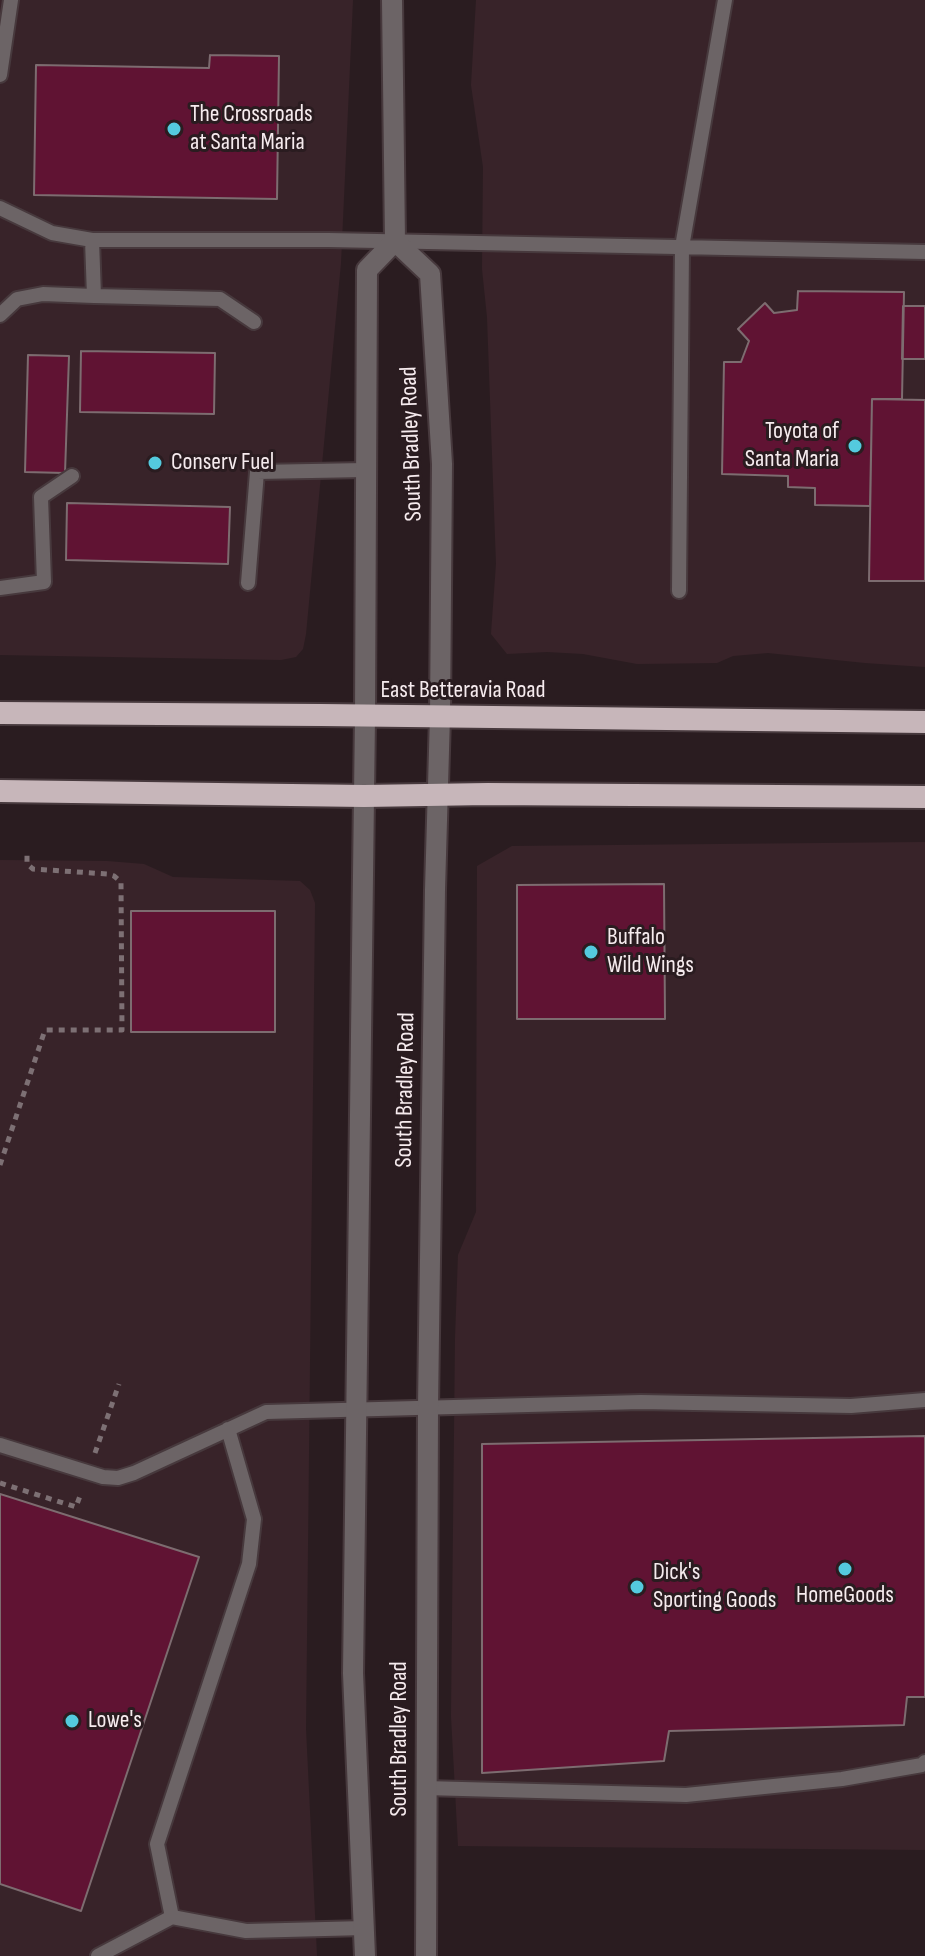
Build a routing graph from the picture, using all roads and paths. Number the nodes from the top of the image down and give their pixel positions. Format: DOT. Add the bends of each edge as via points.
graph roads {
  1 [pos="11,0"];
  2 [pos="392,0"];
  3 [pos="725,0"];
  4 [pos="0,75"];
  5 [pos="0,208"];
  6 [pos="92,240"];
  7 [pos="395,241"];
  8 [pos="682,247"];
  9 [pos="925,252"];
  10 [pos="94,296"];
  11 [pos="0,315"];
  12 [pos="254,322"];
  13 [pos="365,470"];
  14 [pos="72,476"];
  15 [pos="248,583"];
  16 [pos="0,588"];
  17 [pos="679,591"];
  18 [pos="0,713"];
  19 [pos="365,716"];
  20 [pos="440,716"];
  21 [pos="925,722"];
  22 [pos="0,791"];
  23 [pos="364,796"];
  24 [pos="437,796"];
  25 [pos="925,797"];
  26 [pos="27,855"];
  27 [pos="0,1165"];
  28 [pos="925,1400"];
  29 [pos="428,1408"];
  30 [pos="358,1410"];
  31 [pos="228,1429"];
  32 [pos="0,1445"];
  33 [pos="925,1762"];
  34 [pos="425,1788"];
  35 [pos="172,1917"];
  36 [pos="365,1928"];
  37 [pos="98,1956"];
  38 [pos="365,1956"];
  39 [pos="426,1956"];
  1 -- 4 [label="lane"];
  2 -- 7 [label="street"];
  3 -- 8 [label="lane"];
  5 -- 6 [label="lane" via="52,233"];
  6 -- 7 [label="lane"];
  6 -- 10 [label="lane"];
  7 -- 8 [label="lane"];
  7 -- 13 [label="street, South Bradley Road" via="367,270"];
  7 -- 20 [label="street, South Bradley Road" via="430,274 442,464"];
  8 -- 9 [label="lane"];
  8 -- 17 [label="lane"];
  10 -- 11 [label="lane" via="17,299"];
  10 -- 12 [label="lane" via="220,299"];
  13 -- 15 [label="lane" via="257,472"];
  13 -- 19 [label="street, South Bradley Road"];
  14 -- 16 [label="lane" via="41,497 44,582"];
  18 -- 19 [label="highway, East Betteravia Road"];
  19 -- 20 [label="highway, East Betteravia Road"];
  19 -- 23 [label="street, South Bradley Road"];
  20 -- 21 [label="highway, East Betteravia Road"];
  20 -- 24 [label="street, South Bradley Road"];
  22 -- 23 [label="highway"];
  23 -- 24 [label="highway"];
  23 -- 30 [label="street, South Bradley Road"];
  24 -- 25 [label="highway"];
  24 -- 29 [label="street, South Bradley Road"];
  26 -- 27 [label="path" via="33,869 107,874 121,882 122,1030 45,1030"];
  28 -- 29 [label="lane" via="851,1406 641,1402"];
  29 -- 30 [label="lane"];
  29 -- 34 [label="street, South Bradley Road"];
  30 -- 31 [label="lane" via="266,1412"];
  30 -- 36 [label="street, South Bradley Road" via="353,1673"];
  31 -- 32 [label="lane" via="118,1478"];
  31 -- 35 [label="lane" via="254,1519 249,1564 157,1844"];
  33 -- 34 [label="lane" via="842,1779 686,1795"];
  34 -- 39 [label="street, South Bradley Road"];
  35 -- 36 [label="lane" via="246,1931"];
  35 -- 37 [label="lane"];
  36 -- 38 [label="street, South Bradley Road"];
}
